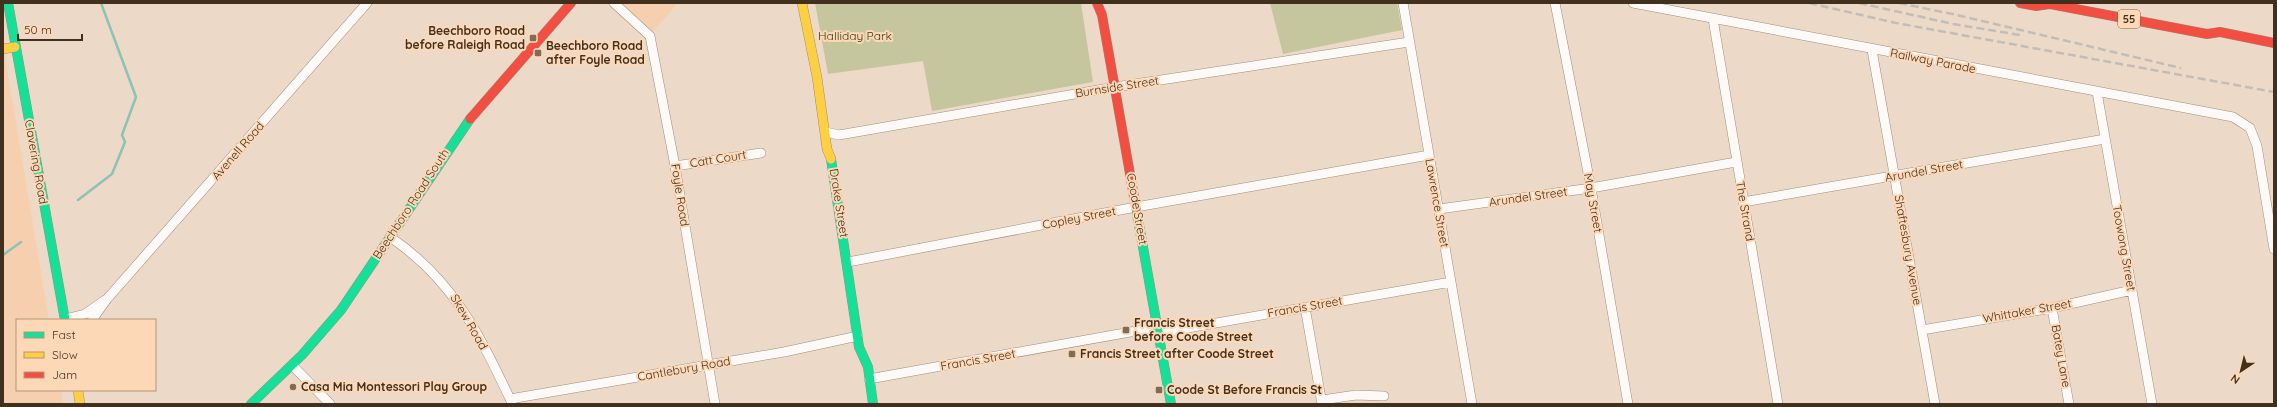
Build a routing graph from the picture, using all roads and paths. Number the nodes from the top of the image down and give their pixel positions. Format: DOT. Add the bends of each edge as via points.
graph roads {
  1 [pos="8,3"];
  2 [pos="368,3"];
  3 [pos="571,3"];
  4 [pos="614,3"];
  5 [pos="802,3"];
  6 [pos="1098,3"];
  7 [pos="1103,3"];
  8 [pos="1403,3"];
  9 [pos="1555,3"];
  10 [pos="1633,3"];
  11 [pos="2020,3"];
  12 [pos="2050,4"];
  13 [pos="1102,15"];
  14 [pos="1713,19"];
  15 [pos="2207,34"];
  16 [pos="1409,42"];
  17 [pos="2274,43"];
  18 [pos="15,47"];
  19 [pos="3,49"];
  20 [pos="1872,50"];
  21 [pos="2274,53"];
  22 [pos="1115,88"];
  23 [pos="2097,92"];
  24 [pos="826,132"];
  25 [pos="2105,139"];
  26 [pos="761,153"];
  27 [pos="1429,155"];
  28 [pos="1736,162"];
  29 [pos="676,166"];
  30 [pos="1895,176"];
  31 [pos="1591,188"];
  32 [pos="1743,202"];
  33 [pos="1136,207"];
  34 [pos="1439,209"];
  35 [pos="390,237"];
  36 [pos="2274,249"];
  37 [pos="848,262"];
  38 [pos="1451,282"];
  39 [pos="2132,290"];
  40 [pos="108,299"];
  41 [pos="1305,307"];
  42 [pos="2052,308"];
  43 [pos="65,319"];
  44 [pos="93,319"];
  45 [pos="1158,330"];
  46 [pos="1922,330"];
  47 [pos="858,336"];
  48 [pos="292,364"];
  49 [pos="707,365"];
  50 [pos="869,379"];
  51 [pos="78,391"];
  52 [pos="1384,396"];
  53 [pos="512,401"];
  54 [pos="1322,402"];
  55 [pos="80,404"];
  56 [pos="251,404"];
  57 [pos="330,404"];
  58 [pos="715,404"];
  59 [pos="873,404"];
  60 [pos="1171,404"];
  61 [pos="1472,404"];
  62 [pos="1628,404"];
  63 [pos="1778,404"];
  64 [pos="1935,404"];
  65 [pos="2069,404"];
  66 [pos="2152,404"];
  1 -- 18 [label="main road, Clavering Road"];
  2 -- 40 [label="street, Avenell Road"];
  3 -- 35 [label="main road, Beechboro Road South" via="461,130"];
  4 -- 29 [label="street, Foyle Road" via="650,36"];
  5 -- 24 [label="main road, Drake Street"];
  6 -- 13 [label="main road, Coode Street"];
  7 -- 13 [label="main road, Coode Street"];
  8 -- 16 [label="street, Lawrence Street"];
  9 -- 31 [label="street, May Street"];
  10 -- 14 [label="street, Railway Parade"];
  11 -- 12 [label="main road, 55" via="2036,6"];
  12 -- 15 [label="main road, 55"];
  13 -- 22 [label="main road, Coode Street"];
  14 -- 20 [label="street, Railway Parade"];
  14 -- 28 [label="street, The Strand"];
  15 -- 17 [label="main road, 55" via="2220,32"];
  15 -- 21 [label="main road, 55" via="2218,41"];
  16 -- 22 [label="street, Burnside Street"];
  16 -- 27 [label="street, Lawrence Street"];
  18 -- 19 [label="main road"];
  18 -- 43 [label="main road, Clavering Road"];
  20 -- 23 [label="street, Railway Parade"];
  20 -- 30 [label="street, Shaftesbury Avenue"];
  22 -- 24 [label="street, Burnside Street" via="839,135"];
  22 -- 33 [label="main road, Coode Street"];
  23 -- 25 [label="street, Toowong Street"];
  23 -- 36 [label="street, Railway Parade" via="2233,117 2250,128 2257,146"];
  24 -- 37 [label="main road, Drake Street"];
  25 -- 30 [label="street, Arundel Street"];
  25 -- 39 [label="street, Toowong Street"];
  26 -- 29 [label="street, Catt Court"];
  27 -- 33 [label="street, Copley Street"];
  27 -- 34 [label="street, Lawrence Street"];
  28 -- 31 [label="street, Arundel Street"];
  28 -- 32 [label="street, The Strand"];
  29 -- 49 [label="street, Foyle Road"];
  30 -- 32 [label="street, Arundel Street"];
  30 -- 46 [label="street, Shaftesbury Avenue"];
  31 -- 34 [label="street, Arundel Street"];
  31 -- 62 [label="street, May Street"];
  32 -- 63 [label="street, The Strand"];
  33 -- 37 [label="street, Copley Street"];
  33 -- 45 [label="main road, Coode Street"];
  34 -- 38 [label="street, Lawrence Street"];
  35 -- 48 [label="main road, Beechboro Road South" via="341,310"];
  35 -- 53 [label="street, Skew Road" via="425,264 455,297"];
  37 -- 47 [label="main road, Drake Street"];
  38 -- 41 [label="street, Francis Street"];
  38 -- 61 [label="street, Lawrence Street"];
  39 -- 42 [label="street, Whittaker Street"];
  39 -- 66 [label="street, Toowong Street"];
  40 -- 43 [label="street, Avenell Road" via="85,314"];
  40 -- 44 [label="street, Avenell Road"];
  41 -- 45 [label="street, Francis Street"];
  41 -- 54 [label="street"];
  42 -- 46 [label="street, Whittaker Street"];
  42 -- 65 [label="street, Batey Lane"];
  45 -- 50 [label="street, Francis Street"];
  45 -- 60 [label="main road, Coode Street"];
  46 -- 64 [label="street, Shaftesbury Avenue"];
  47 -- 49 [label="street, Cantlebury Road"];
  47 -- 50 [label="main road, Drake Street" via="859,347 868,367"];
  48 -- 56 [label="main road, Beechboro Road South"];
  48 -- 57 [label="street"];
  49 -- 53 [label="street, Cantlebury Road"];
  49 -- 58 [label="street, Foyle Road"];
  50 -- 59 [label="main road, Drake Street"];
  51 -- 55 [label="main road"];
  52 -- 54 [label="street" via="1356,395"];
}
